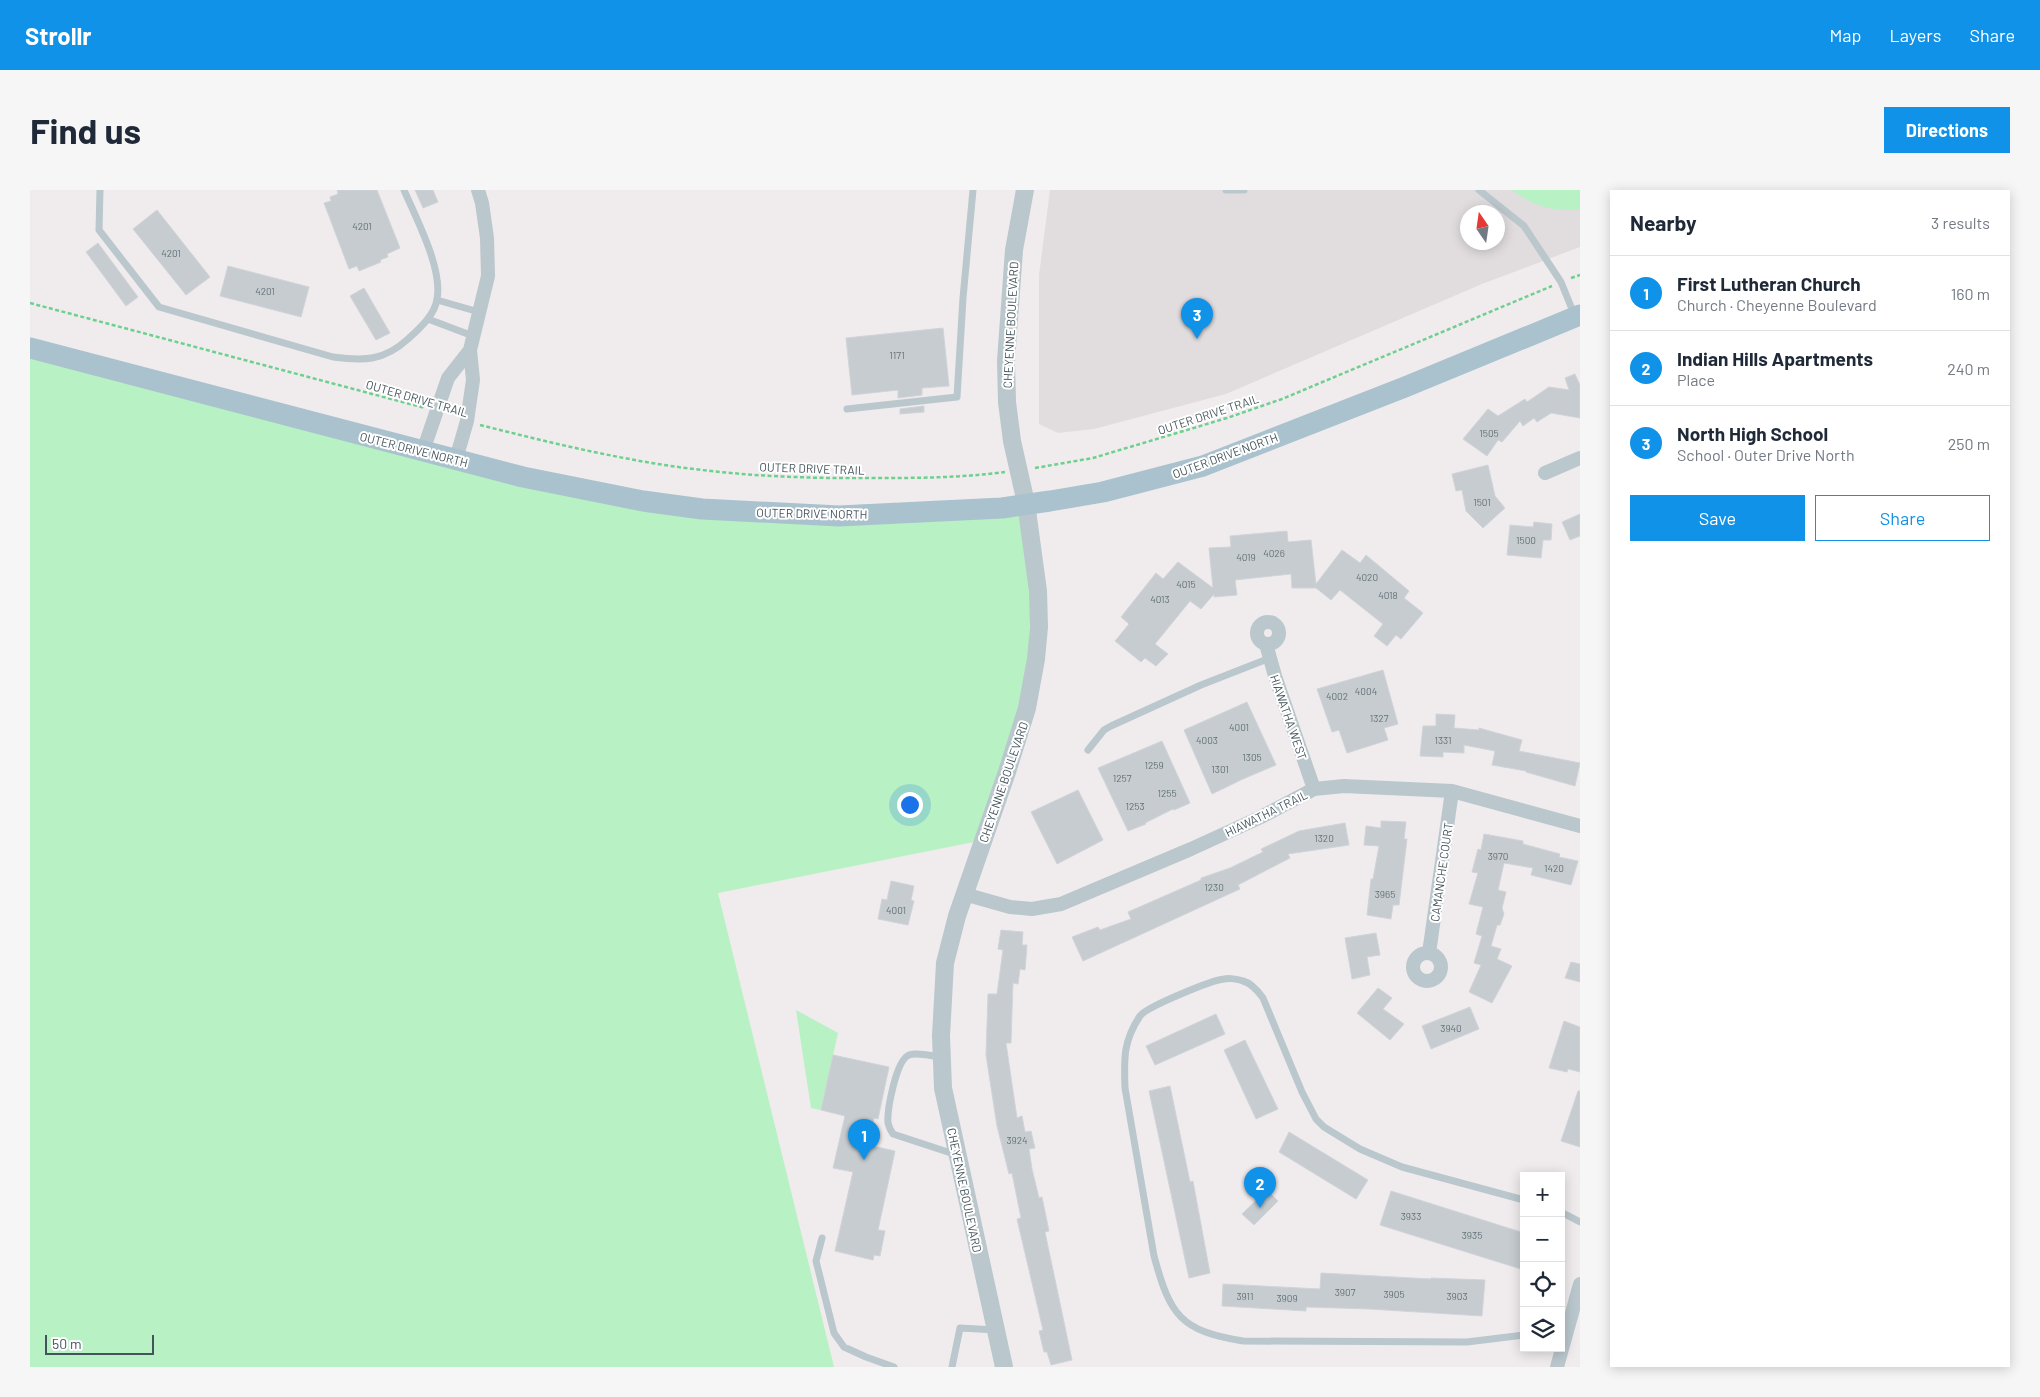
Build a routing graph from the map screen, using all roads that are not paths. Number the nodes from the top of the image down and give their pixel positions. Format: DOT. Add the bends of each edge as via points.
graph roads {
  1 [pos="100,190"];
  2 [pos="404,190"];
  3 [pos="478,190"];
  4 [pos="973,190"];
  5 [pos="1025,190"];
  6 [pos="1226,190"];
  7 [pos="1244,190"];
  8 [pos="1479,190"];
  9 [pos="438,300"];
  10 [pos="479,312"];
  11 [pos="1577,316"];
  12 [pos="428,319"];
  13 [pos="473,336"];
  14 [pos="30,348"];
  15 [pos="470,350"];
  16 [pos="847,409"];
  17 [pos="423,451"];
  18 [pos="1580,458"];
  19 [pos="456,459"];
  20 [pos="1545,473"];
  21 [pos="1026,503"];
  22 [pos="1266,644"];
  23 [pos="1270,658"];
  24 [pos="1088,750"];
  25 [pos="1314,789"];
  26 [pos="1452,791"];
  27 [pos="1580,826"];
  28 [pos="964,894"];
  29 [pos="1429,953"];
  30 [pos="942,1057"];
  31 [pos="957,1156"];
  32 [pos="1520,1199"];
  33 [pos="1565,1214"];
  34 [pos="1580,1222"];
  35 [pos="822,1238"];
  36 [pos="1580,1284"];
  37 [pos="996,1330"];
  38 [pos="1565,1332"];
  39 [pos="1520,1335"];
  40 [pos="1560,1352"];
  41 [pos="894,1367"];
  42 [pos="952,1367"];
  43 [pos="1004,1367"];
  44 [pos="1557,1367"];
  1 -- 12 [label="lane" via="99,230 158,307 333,357 359,361 380,358 400,346"];
  2 -- 9 [label="lane" via="436,271"];
  3 -- 10 [label="street" via="487,238 488,276"];
  4 -- 16 [label="lane" via="958,397"];
  5 -- 21 [label="street, CHEYENNE BOULEVARD" via="1014,250 1006,362 1012,441"];
  6 -- 7 [label="lane"];
  8 -- 11 [label="lane" via="1524,226 1561,282"];
  9 -- 10 [label="lane"];
  9 -- 12 [label="lane"];
  10 -- 13 [label="street"];
  11 -- 21 [label="main road, OUTER DRIVE NORTH" via="1203,466 1087,495"];
  12 -- 13 [label="lane"];
  13 -- 15 [label="street"];
  14 -- 17 [label="main road, OUTER DRIVE NORTH"];
  15 -- 17 [label="street" via="448,378"];
  15 -- 19 [label="street" via="473,380 467,421"];
  17 -- 19 [label="main road, OUTER DRIVE NORTH"];
  18 -- 20 [label="street"];
  19 -- 21 [label="main road, OUTER DRIVE NORTH" via="594,492 702,509 839,516 1002,508"];
  21 -- 28 [label="street, CHEYENNE BOULEVARD" via="1038,591 1036,659 1028,708"];
  22 -- 23 [label="street, HIAWATHA WEST"];
  23 -- 24 [label="lane" via="1111,726"];
  23 -- 25 [label="street, HIAWATHA WEST"];
  25 -- 26 [label="street, HIAWATHA TRAIL" via="1344,786"];
  25 -- 28 [label="street, HIAWATHA TRAIL" via="1192,849 1060,904 1032,909 1010,907"];
  26 -- 27 [label="street, HIAWATHA TRAIL"];
  26 -- 29 [label="street, CAMANCHE COURT"];
  28 -- 30 [label="street, CHEYENNE BOULEVARD" via="946,963"];
  30 -- 31 [label="street, CHEYENNE BOULEVARD" via="944,1088"];
  30 -- 31 [label="lane" via="916,1054 903,1060 897,1072 888,1124 893,1134"];
  31 -- 37 [label="street, CHEYENNE BOULEVARD"];
  32 -- 39 [label="lane" via="1402,1167 1360,1149 1324,1127 1316,1119 1302,1092 1263,998 1243,981 1224,979 1163,1002 1142,1013 1128,1037 1124,1088 1154,1256 1161,1282 1179,1317 1191,1326 1220,1338 1243,1341 1467,1342"];
  33 -- 34 [label="lane"];
  35 -- 41 [label="lane" via="816,1261 834,1333 844,1347"];
  36 -- 38 [label="street"];
  37 -- 42 [label="lane" via="960,1328"];
  37 -- 43 [label="street, CHEYENNE BOULEVARD"];
  40 -- 44 [label="street"];
}
